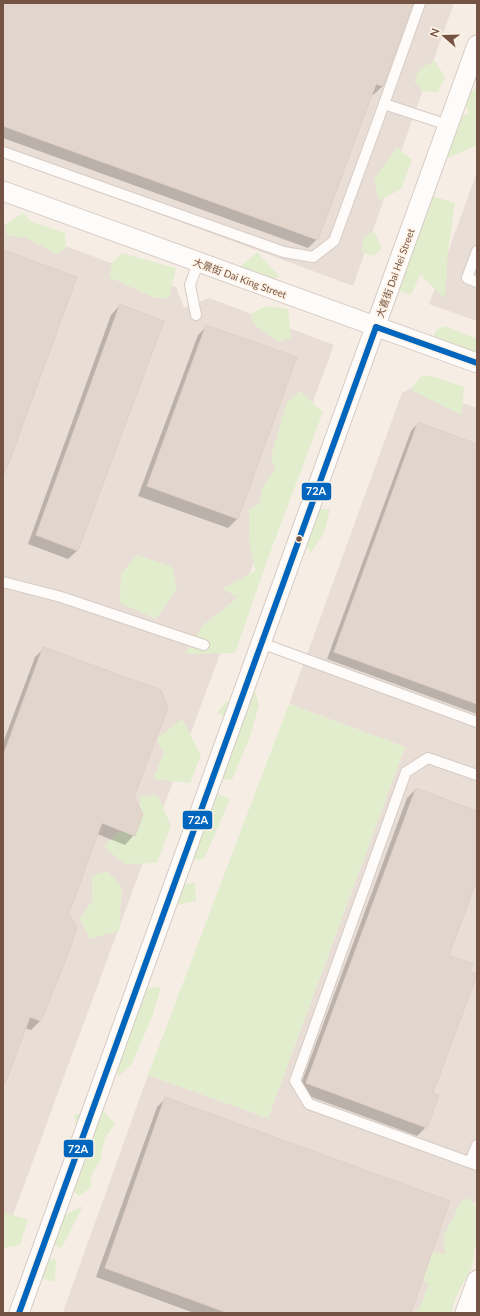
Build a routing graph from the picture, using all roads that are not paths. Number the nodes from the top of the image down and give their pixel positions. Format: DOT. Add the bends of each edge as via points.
graph roads {
  1 [pos="420,3"];
  2 [pos="477,45"];
  3 [pos="384,104"];
  4 [pos="448,125"];
  5 [pos="3,152"];
  6 [pos="3,191"];
  7 [pos="477,251"];
  8 [pos="198,263"];
  9 [pos="477,282"];
  10 [pos="196,315"];
  11 [pos="376,327"];
  12 [pos="477,364"];
  13 [pos="3,582"];
  14 [pos="261,643"];
  15 [pos="204,645"];
  16 [pos="477,722"];
  17 [pos="477,775"];
  18 [pos="477,1145"];
  19 [pos="474,1164"];
  20 [pos="477,1280"];
  21 [pos="19,1313"];
  22 [pos="465,1313"];
  1 -- 3 [label="lane"];
  2 -- 4 [label="street, 大喜街 Dai Hei Street"];
  3 -- 4 [label="lane"];
  3 -- 5 [label="lane" via="334,241 313,257 284,252"];
  4 -- 11 [label="street, 大喜街 Dai Hei Street"];
  6 -- 8 [label="street, 大景街 Dai King Street"];
  7 -- 9 [label="lane" via="467,278"];
  8 -- 10 [label="lane" via="190,285"];
  8 -- 11 [label="street, 大景街 Dai King Street"];
  11 -- 12 [label="street, 大景街 Dai King Street"];
  11 -- 14 [label="street, 大喜街 Dai Hei Street"];
  13 -- 15 [label="lane" via="61,597"];
  14 -- 16 [label="lane"];
  14 -- 21 [label="street, 大喜街 Dai Hei Street"];
  17 -- 19 [label="lane" via="428,758 406,772 295,1081 309,1104"];
  18 -- 19 [label="lane"];
  20 -- 22 [label="street"];
}
